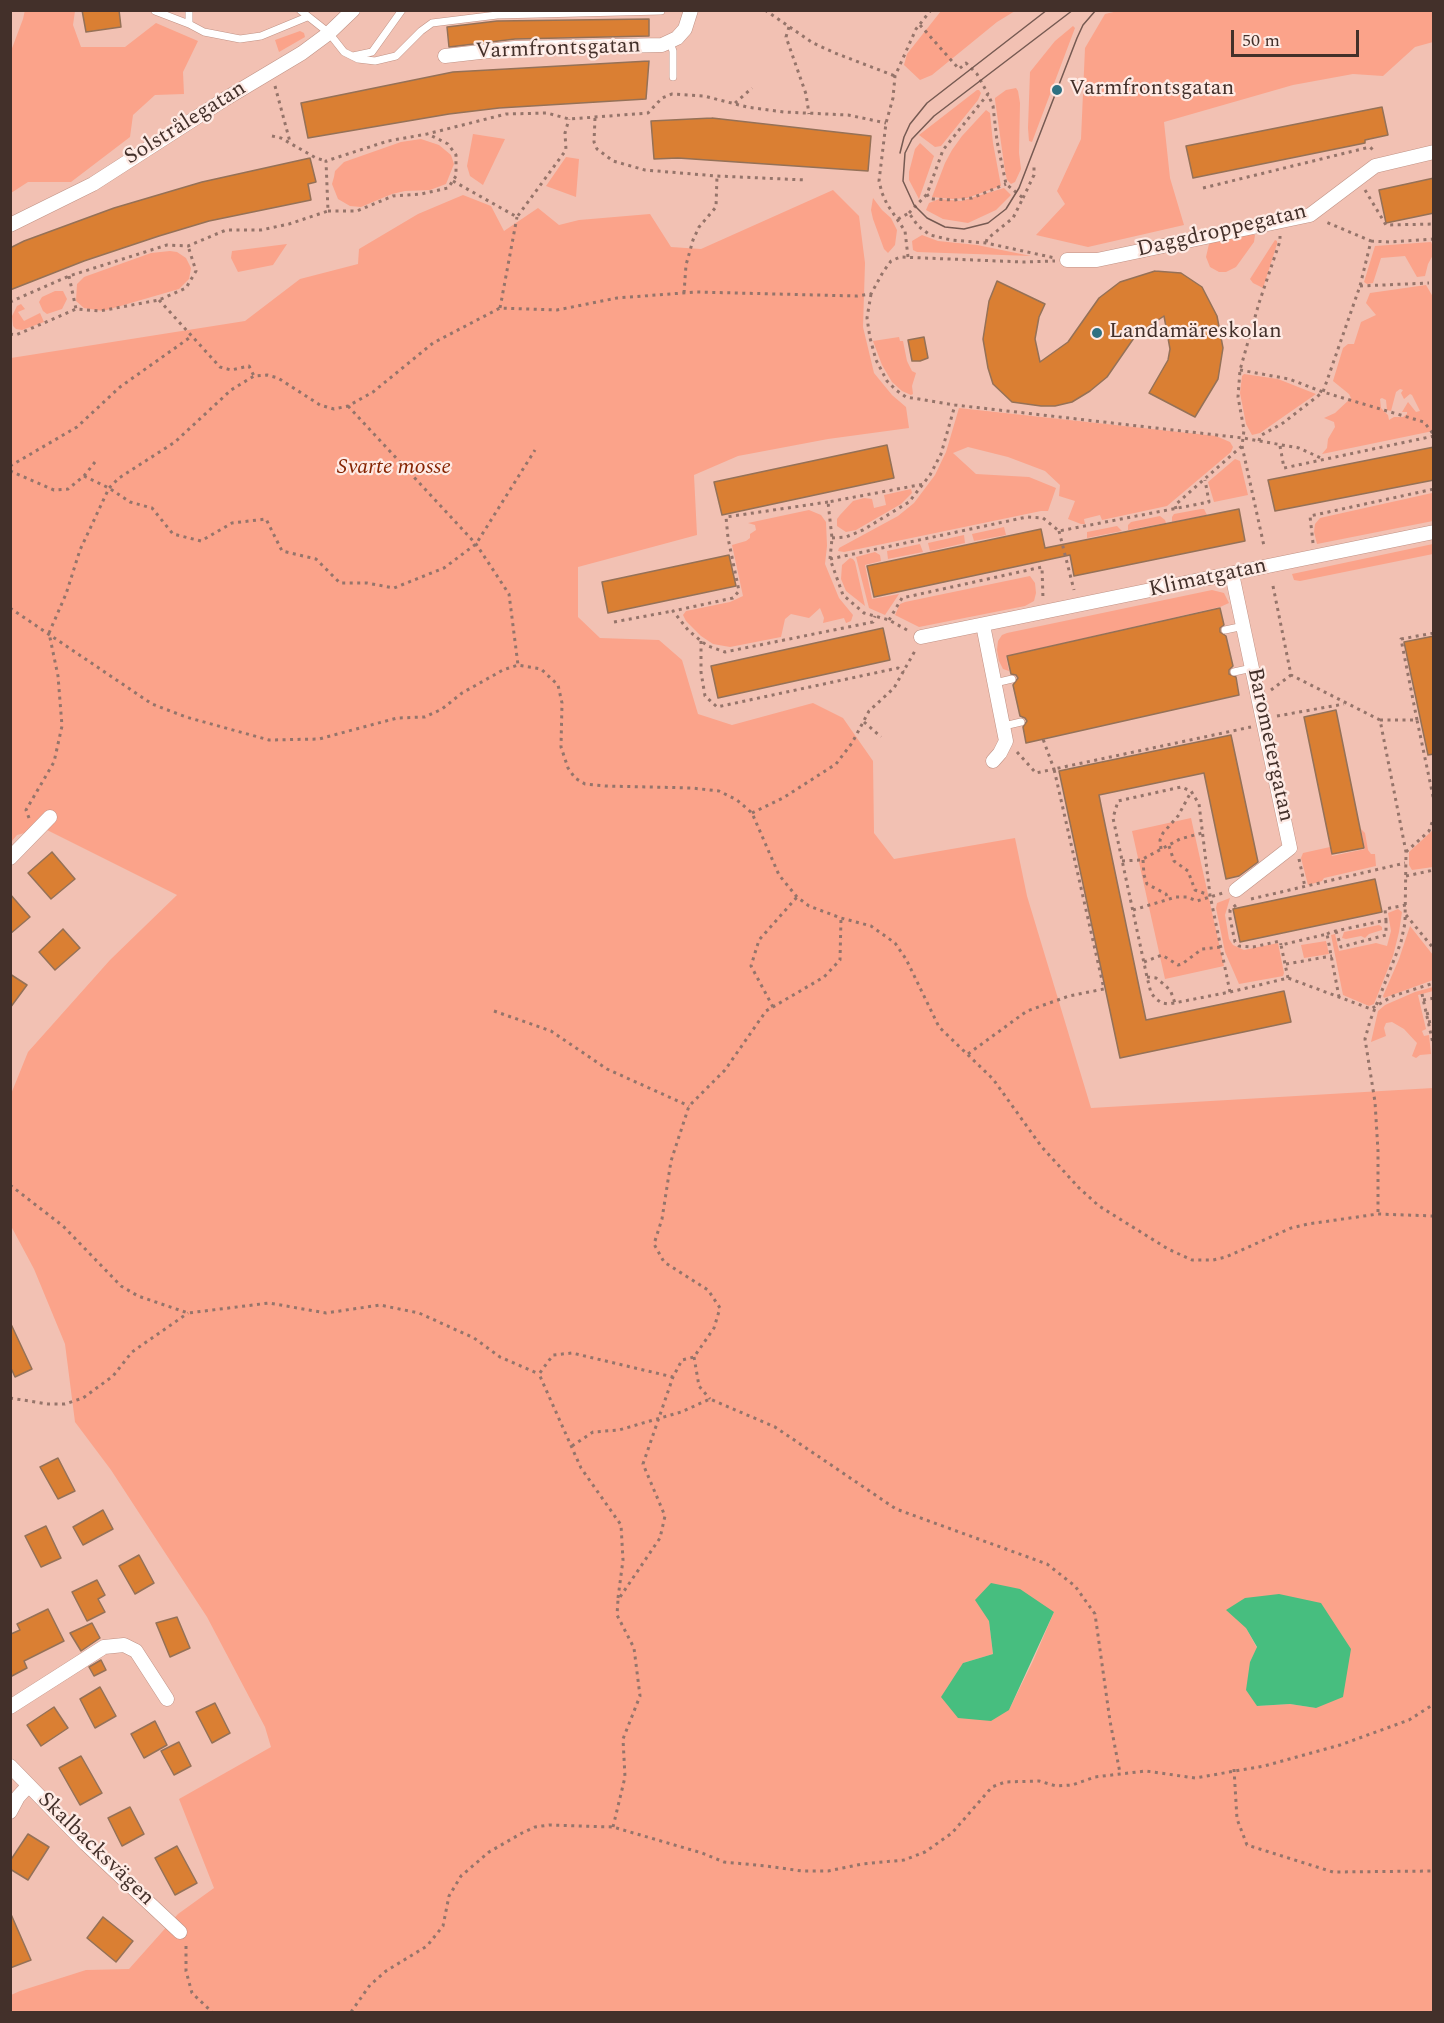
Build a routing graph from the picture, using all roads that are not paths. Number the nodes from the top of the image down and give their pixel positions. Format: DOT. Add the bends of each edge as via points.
graph roads {
  1 [pos="189,10"];
  2 [pos="300,10"];
  3 [pos="353,10"];
  4 [pos="402,10"];
  5 [pos="691,10"];
  6 [pos="155,11"];
  7 [pos="661,11"];
  8 [pos="308,17"];
  9 [pos="189,24"];
  10 [pos="329,33"];
  11 [pos="670,43"];
  12 [pos="350,56"];
  13 [pos="446,56"];
  14 [pos="673,77"];
  15 [pos="1434,152"];
  16 [pos="10,225"];
  17 [pos="1067,260"];
  18 [pos="1434,532"];
  19 [pos="1232,574"];
  20 [pos="983,625"];
  21 [pos="1244,626"];
  22 [pos="1225,630"];
  23 [pos="921,638"];
  24 [pos="1252,668"];
  25 [pos="1234,672"];
  26 [pos="1012,679"];
  27 [pos="995,683"];
  28 [pos="1021,722"];
  29 [pos="1004,726"];
  30 [pos="993,761"];
  31 [pos="50,817"];
  32 [pos="10,858"];
  33 [pos="1236,890"];
  34 [pos="167,1699"];
  35 [pos="10,1707"];
  36 [pos="10,1766"];
  37 [pos="28,1786"];
  38 [pos="10,1812"];
  39 [pos="180,1932"];
  1 -- 9 [label="lane"];
  2 -- 8 [label="lane"];
  3 -- 10 [label="street, Solstrålegatan"];
  4 -- 12 [label="lane" via="372,52"];
  5 -- 11 [label="street, Varmfrontsgatan" via="685,29"];
  6 -- 9 [label="lane"];
  7 -- 12 [label="lane" via="497,15 442,21 427,26 391,58 365,61"];
  8 -- 9 [label="lane" via="247,39 204,32"];
  8 -- 10 [label="lane"];
  10 -- 12 [label="lane"];
  10 -- 16 [label="street, Solstrålegatan" via="93,184"];
  11 -- 13 [label="street, Varmfrontsgatan" via="515,48"];
  11 -- 14 [label="lane, Varmfrontsgatan" via="674,51"];
  15 -- 17 [label="street, Daggdroppegatan" via="1375,166 1310,215 1097,260"];
  18 -- 19 [label="street, Klimatgatan"];
  19 -- 20 [label="street, Klimatgatan"];
  19 -- 21 [label="street, Barometergatan"];
  20 -- 23 [label="street, Klimatgatan"];
  20 -- 27 [label="street"];
  21 -- 22 [label="lane"];
  21 -- 24 [label="street, Barometergatan"];
  24 -- 25 [label="lane"];
  24 -- 33 [label="street, Barometergatan" via="1268,721 1290,848"];
  26 -- 27 [label="lane"];
  27 -- 29 [label="street"];
  28 -- 29 [label="lane"];
  29 -- 30 [label="street" via="1006,741"];
  31 -- 32 [label="street"];
  34 -- 35 [label="street" via="136,1651 124,1645 104,1647"];
  36 -- 37 [label="street, Skalbacksvägen"];
  37 -- 38 [label="street"];
  37 -- 39 [label="street, Skalbacksvägen"];
}
